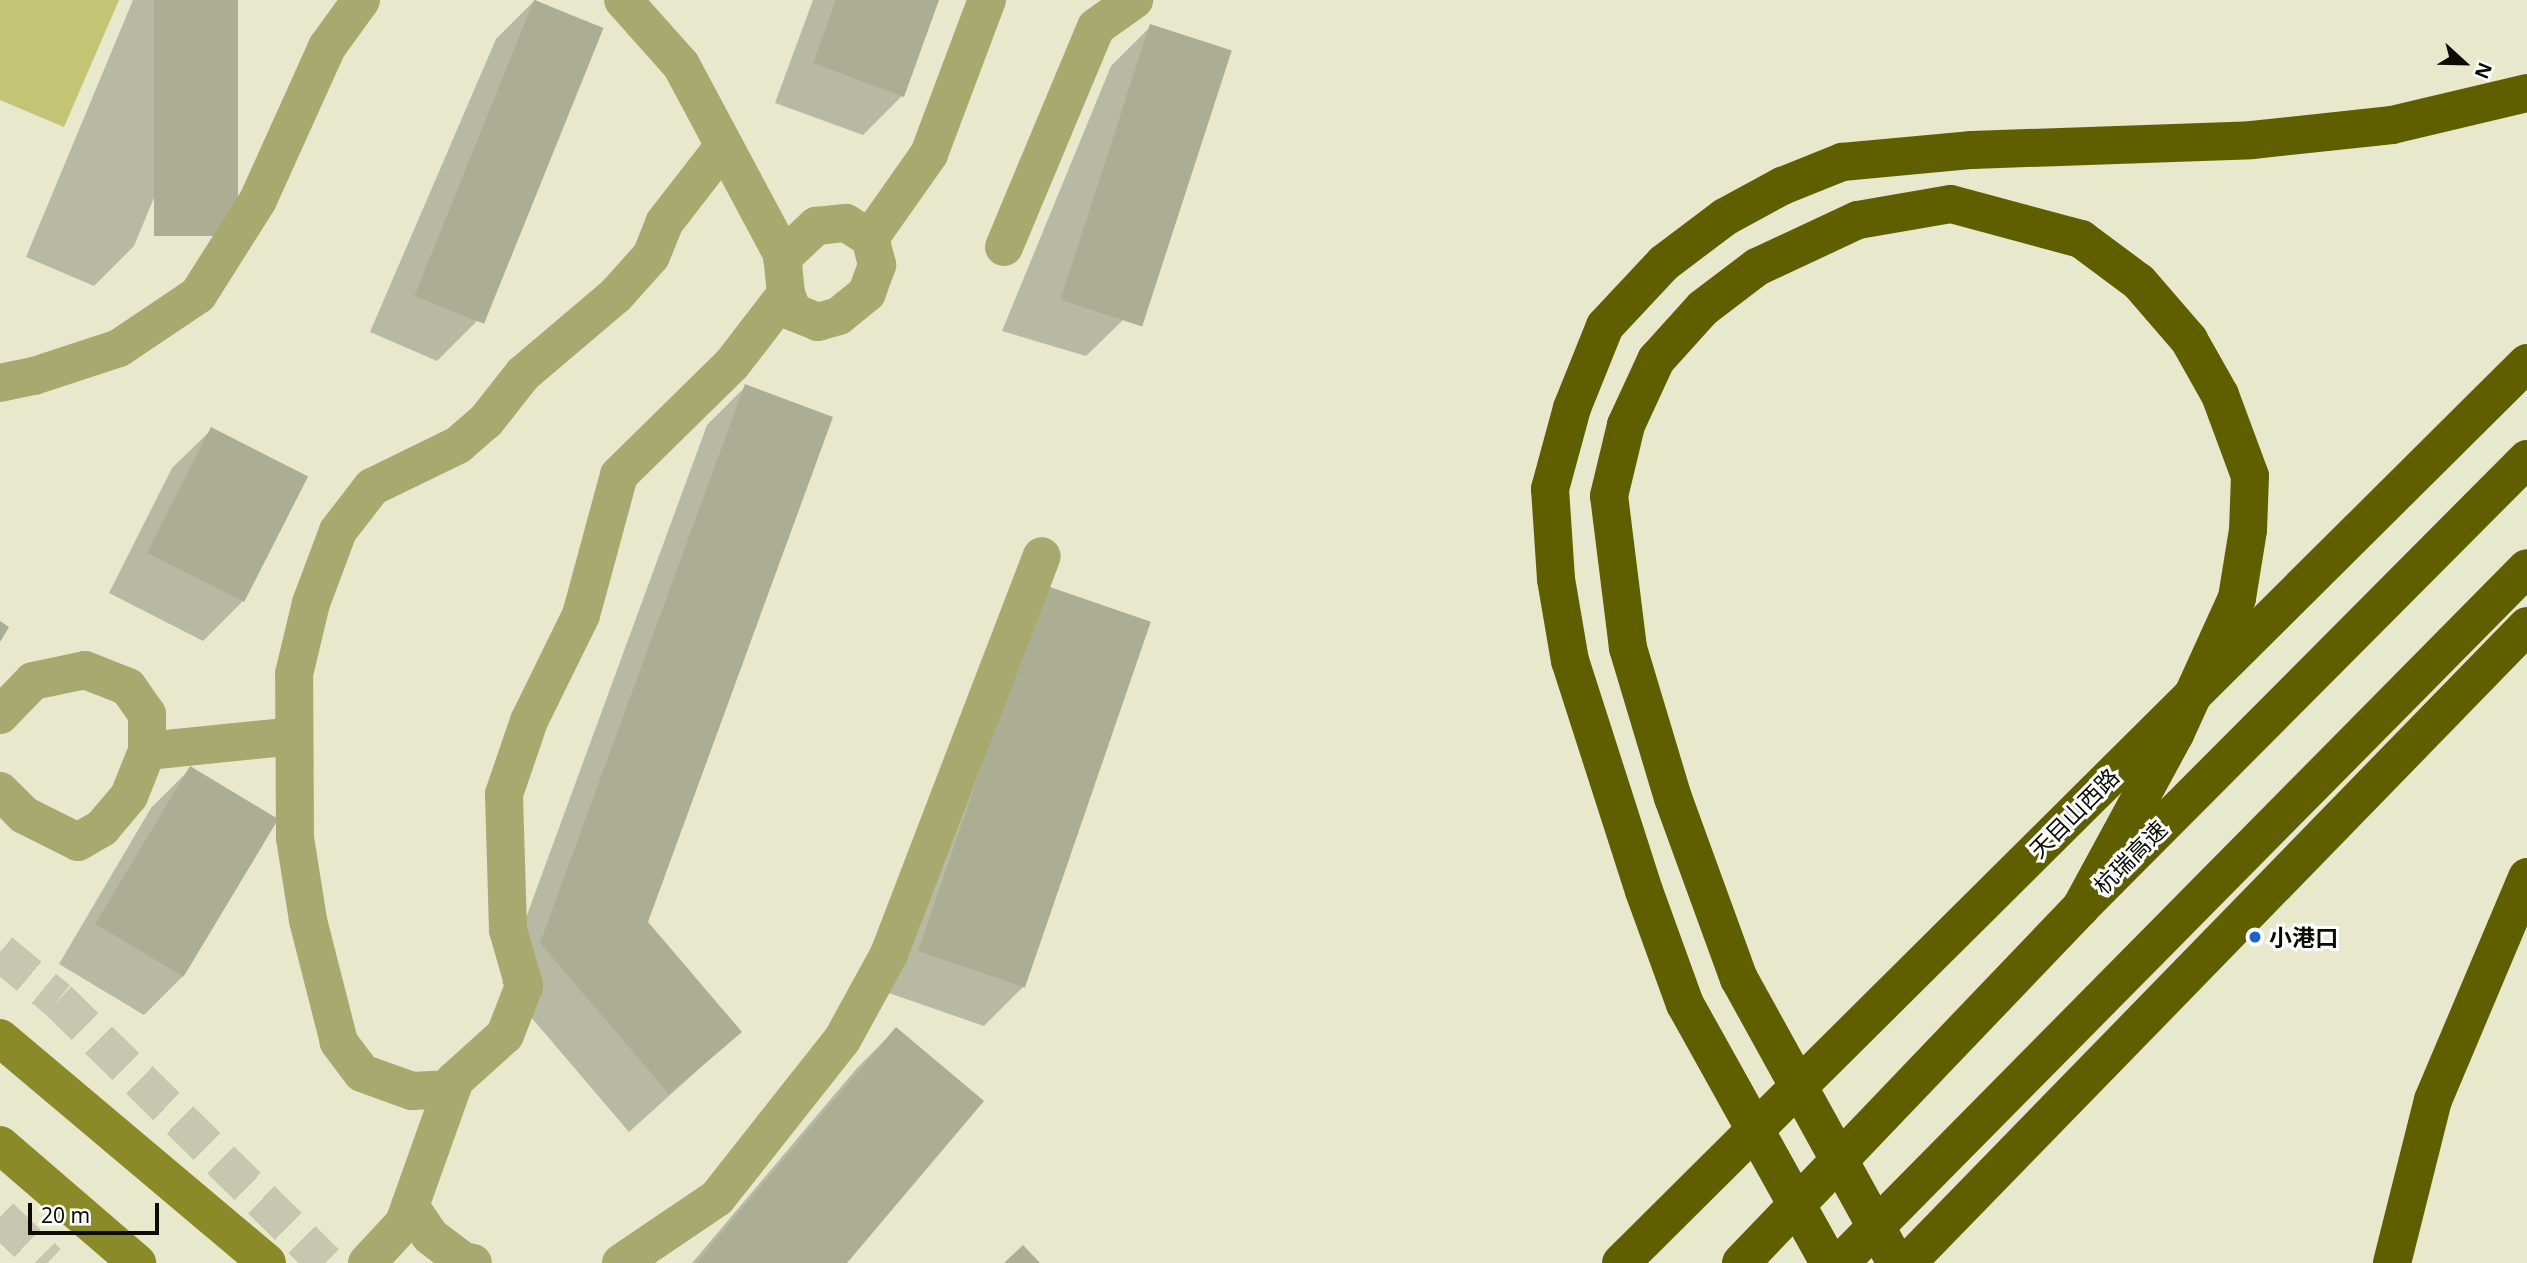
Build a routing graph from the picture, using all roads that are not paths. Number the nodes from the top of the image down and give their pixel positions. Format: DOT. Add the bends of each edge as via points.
graph roads {
  1 [pos="361,0"];
  2 [pos="623,0"];
  3 [pos="986,0"];
  4 [pos="1134,0"];
  5 [pos="2527,93"];
  6 [pos="723,147"];
  7 [pos="870,238"];
  8 [pos="1004,247"];
  9 [pos="784,276"];
  10 [pos="2527,363"];
  11 [pos="0,383"];
  12 [pos="2527,459"];
  13 [pos="1042,556"];
  14 [pos="2527,568"];
  15 [pos="2527,626"];
  16 [pos="0,715"];
  17 [pos="294,736"];
  18 [pos="147,751"];
  19 [pos="0,791"];
  20 [pos="2527,877"];
  21 [pos="2081,907"];
  22 [pos="0,1038"];
  23 [pos="450,1089"];
  24 [pos="0,1145"];
  25 [pos="410,1206"];
  26 [pos="137,1263"];
  27 [pos="267,1263"];
  28 [pos="367,1263"];
  29 [pos="473,1263"];
  30 [pos="621,1263"];
  31 [pos="1621,1263"];
  32 [pos="1741,1263"];
  33 [pos="1829,1263"];
  34 [pos="1840,1263"];
  35 [pos="1896,1263"];
  36 [pos="1907,1263"];
  37 [pos="2392,1263"];
  1 -- 11 [label="street" via="327,47 258,200 198,295 119,348"];
  2 -- 6 [label="street" via="681,65"];
  3 -- 7 [label="street" via="929,154"];
  4 -- 8 [label="street" via="1096,27"];
  5 -- 33 [label="highway, bridge" via="2392,125 2265,138 1972,150 1843,162 1782,186 1725,217 1664,263 1605,326 1572,408 1550,489 1556,579 1570,661 1617,817 1685,1004"];
  6 -- 9 [label="street"];
  6 -- 17 [label="street" via="664,223 651,256 617,295 523,374 485,421 458,445 372,487 338,531 311,603 294,674"];
  7 -- 9 [label="street" via="846,223 817,226"];
  7 -- 9 [label="street" via="877,265 867,293 839,316 818,322 793,312"];
  9 -- 23 [label="street" via="732,364 619,475 580,615 529,721 504,794 508,930 524,986 505,1035"];
  10 -- 31 [label="highway, 天目山西路"];
  12 -- 21 [label="highway, 杭瑞高速, bridge"];
  13 -- 30 [label="street" via="889,954 842,1040 717,1198"];
  14 -- 34 [label="highway, bridge"];
  15 -- 36 [label="highway"];
  16 -- 18 [label="street" via="33,681 85,670 128,687 147,714"];
  17 -- 18 [label="street"];
  17 -- 23 [label="street" via="295,838 308,920 339,1042 362,1073 412,1091"];
  18 -- 19 [label="street" via="129,796 102,828 78,842 24,815"];
  20 -- 37 [label="highway" via="2433,1100"];
  21 -- 32 [label="highway, 杭瑞高速, bridge"];
  21 -- 35 [label="highway, bridge" via="2175,734 2237,598 2248,530 2250,476 2220,395 2189,340 2139,282 2081,239 1951,204 1858,220 1758,267 1703,308 1656,360 1626,425 1609,496 1628,648 1673,798 1738,979"];
  22 -- 27 [label="main road"];
  23 -- 25 [label="street"];
  24 -- 26 [label="main road"];
  25 -- 28 [label="street" via="404,1223"];
  25 -- 29 [label="street" via="430,1236 463,1261"];
}
